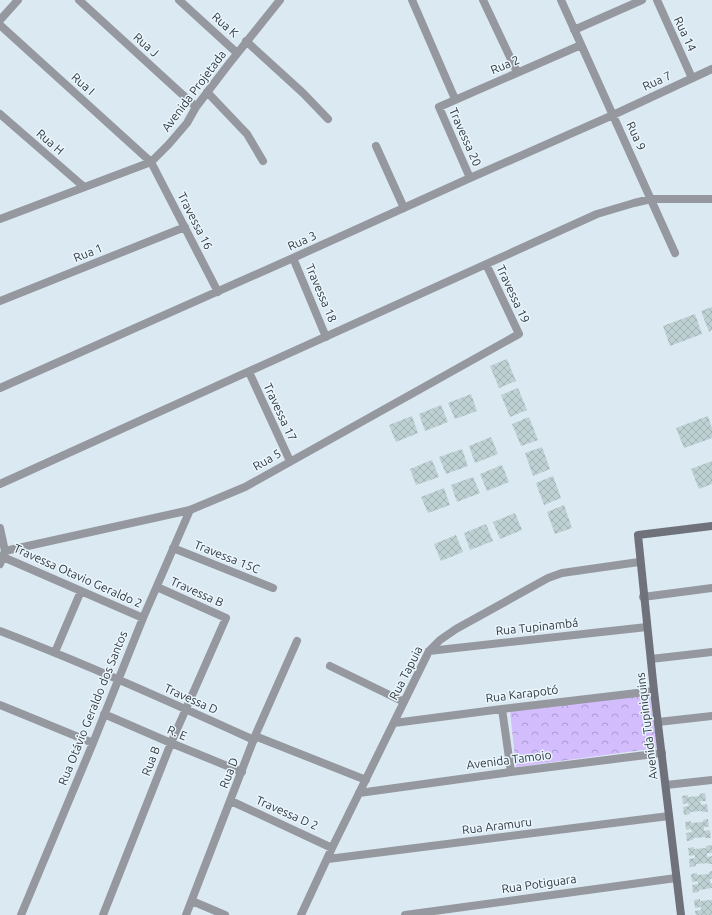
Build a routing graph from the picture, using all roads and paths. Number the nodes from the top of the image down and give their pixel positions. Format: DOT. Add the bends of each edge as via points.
graph roads {
  1 [pos="18,0"];
  2 [pos="79,0"];
  3 [pos="179,0"];
  4 [pos="279,0"];
  5 [pos="412,0"];
  6 [pos="483,0"];
  7 [pos="561,0"];
  8 [pos="642,0"];
  9 [pos="657,0"];
  10 [pos="0,20"];
  11 [pos="0,25"];
  12 [pos="574,30"];
  13 [pos="246,41"];
  14 [pos="581,45"];
  15 [pos="237,52"];
  16 [pos="712,69"];
  17 [pos="517,72"];
  18 [pos="692,78"];
  19 [pos="207,92"];
  20 [pos="455,99"];
  21 [pos="196,107"];
  22 [pos="439,107"];
  23 [pos="0,114"];
  24 [pos="613,115"];
  25 [pos="328,119"];
  26 [pos="376,146"];
  27 [pos="263,161"];
  28 [pos="151,162"];
  29 [pos="470,178"];
  30 [pos="84,187"];
  31 [pos="651,199"];
  32 [pos="712,199"];
  33 [pos="404,208"];
  34 [pos="0,219"];
  35 [pos="185,227"];
  36 [pos="675,253"];
  37 [pos="293,258"];
  38 [pos="486,264"];
  39 [pos="218,292"];
  40 [pos="0,301"];
  41 [pos="519,334"];
  42 [pos="326,337"];
  43 [pos="249,372"];
  44 [pos="0,388"];
  45 [pos="290,461"];
  46 [pos="0,484"];
  47 [pos="190,510"];
  48 [pos="712,526"];
  49 [pos="0,528"];
  50 [pos="173,548"];
  51 [pos="3,557"];
  52 [pos="639,562"];
  53 [pos="157,587"];
  54 [pos="272,588"];
  55 [pos="712,588"];
  56 [pos="81,591"];
  57 [pos="643,597"];
  58 [pos="142,618"];
  59 [pos="226,618"];
  60 [pos="647,627"];
  61 [pos="0,631"];
  62 [pos="297,641"];
  63 [pos="429,651"];
  64 [pos="55,652"];
  65 [pos="712,652"];
  66 [pos="651,659"];
  67 [pos="330,666"];
  68 [pos="118,680"];
  69 [pos="654,691"];
  70 [pos="404,702"];
  71 [pos="0,705"];
  72 [pos="502,709"];
  73 [pos="186,710"];
  74 [pos="104,714"];
  75 [pos="712,716"];
  76 [pos="658,722"];
  77 [pos="394,723"];
  78 [pos="255,738"];
  79 [pos="93,743"];
  80 [pos="171,743"];
  81 [pos="662,753"];
  82 [pos="242,772"];
  83 [pos="511,772"];
  84 [pos="366,780"];
  85 [pos="712,780"];
  86 [pos="666,785"];
  87 [pos="359,793"];
  88 [pos="231,801"];
  89 [pos="669,816"];
  90 [pos="332,848"];
  91 [pos="328,859"];
  92 [pos="676,878"];
  93 [pos="192,901"];
  94 [pos="21,915"];
  95 [pos="103,915"];
  96 [pos="186,915"];
  97 [pos="226,915"];
  98 [pos="301,915"];
  99 [pos="405,915"];
  100 [pos="681,915"];
  1 -- 10 [label="street"];
  2 -- 21 [label="street, Rua J"];
  3 -- 15 [label="street, Rua K"];
  4 -- 13 [label="street, Avenida Projetada"];
  5 -- 20 [label="street"];
  6 -- 17 [label="street"];
  7 -- 12 [label="street, Rua 9"];
  8 -- 12 [label="street"];
  9 -- 18 [label="street, Rua 14"];
  11 -- 28 [label="street, Rua I"];
  12 -- 14 [label="street, Rua 9"];
  13 -- 15 [label="street, Avenida Projetada"];
  13 -- 25 [label="street"];
  14 -- 17 [label="street, Rua 2"];
  14 -- 24 [label="street, Rua 9"];
  15 -- 19 [label="street, Avenida Projetada"];
  16 -- 18 [label="street, Rua 7"];
  17 -- 20 [label="street, Rua 2"];
  18 -- 24 [label="street, Rua 7"];
  19 -- 21 [label="street, Avenida Projetada"];
  19 -- 27 [label="street" via="247,134"];
  20 -- 22 [label="street, Rua 2"];
  21 -- 28 [label="street, Avenida Projetada" via="187,123"];
  22 -- 29 [label="street, Travessa 20"];
  23 -- 30 [label="street, Rua H"];
  24 -- 29 [label="street, Rua 3"];
  24 -- 31 [label="street, Rua 9"];
  26 -- 33 [label="street"];
  28 -- 30 [label="street, Avenida Projetada"];
  28 -- 35 [label="street, Travessa 16"];
  29 -- 33 [label="street, Rua 3"];
  30 -- 34 [label="street, Avenida Projetada"];
  31 -- 32 [label="street"];
  31 -- 36 [label="street, Rua 9"];
  31 -- 38 [label="street" via="597,214"];
  33 -- 37 [label="street, Rua 3"];
  35 -- 39 [label="street, Travessa 16"];
  35 -- 40 [label="street, Rua 1"];
  37 -- 39 [label="street, Rua 3"];
  37 -- 42 [label="street, Travessa 18"];
  38 -- 41 [label="street, Travessa 19"];
  38 -- 42 [label="street"];
  39 -- 44 [label="street, Rua 3"];
  41 -- 45 [label="street, Rua 5"];
  42 -- 43 [label="street"];
  43 -- 45 [label="street, Travessa 17"];
  43 -- 46 [label="street"];
  45 -- 47 [label="street, Rua 5" via="245,487"];
  47 -- 50 [label="street, Rua Otávio Geraldo dos Santos"];
  47 -- 51 [label="street, Rua 5"];
  48 -- 52 [label="street, Avenida Tupiniquins" via="638,535"];
  49 -- 51 [label="street"];
  50 -- 53 [label="street, Rua Otávio Geraldo dos Santos"];
  50 -- 54 [label="street, Travessa 15C"];
  51 -- 56 [label="street, Travessa Otavio Geraldo 2"];
  52 -- 57 [label="street, Avenida Tupiniquins"];
  52 -- 63 [label="street, Rua Tapuia" via="555,573 456,629"];
  53 -- 58 [label="street, Rua Otávio Geraldo dos Santos"];
  53 -- 59 [label="street, Travessa B"];
  55 -- 57 [label="street"];
  56 -- 58 [label="street, Travessa Otavio Geraldo 2"];
  56 -- 64 [label="street"];
  57 -- 60 [label="street, Avenida Tupiniquins"];
  58 -- 68 [label="street, Rua Otávio Geraldo dos Santos"];
  59 -- 73 [label="street, Rua B"];
  60 -- 63 [label="street, Rua Tupinambá"];
  60 -- 66 [label="street, Avenida Tupiniquins"];
  61 -- 64 [label="street, Travessa D"];
  62 -- 78 [label="street, Rua D"];
  63 -- 70 [label="street, Rua Tapuia"];
  64 -- 68 [label="street, Travessa D"];
  65 -- 66 [label="street"];
  66 -- 69 [label="street, Avenida Tupiniquins"];
  67 -- 70 [label="street"];
  68 -- 73 [label="street, Travessa D"];
  68 -- 74 [label="street, Rua Otávio Geraldo dos Santos"];
  69 -- 72 [label="street, Rua Karapotó"];
  69 -- 76 [label="street, Avenida Tupiniquins"];
  70 -- 77 [label="street, Rua Tapuia"];
  71 -- 79 [label="street"];
  72 -- 77 [label="street, Rua Karapotó"];
  72 -- 83 [label="street"];
  73 -- 78 [label="street, Travessa D"];
  73 -- 80 [label="street, Rua B"];
  74 -- 79 [label="street, Rua Otávio Geraldo dos Santos"];
  74 -- 80 [label="street, R. E"];
  75 -- 76 [label="street"];
  76 -- 81 [label="street, Avenida Tupiniquins"];
  77 -- 84 [label="street, Rua Tapuia"];
  78 -- 82 [label="street, Rua D"];
  78 -- 84 [label="street, Travessa D"];
  79 -- 94 [label="street, Rua Otávio Geraldo dos Santos"];
  80 -- 82 [label="street, R. E"];
  80 -- 95 [label="street, Rua B"];
  81 -- 83 [label="street, Avenida Tamoio"];
  81 -- 86 [label="street, Avenida Tupiniquins"];
  82 -- 88 [label="street, Rua D"];
  83 -- 87 [label="street, Avenida Tamoio"];
  84 -- 87 [label="street, Rua Tapuia"];
  85 -- 86 [label="street"];
  86 -- 89 [label="street, Avenida Tupiniquins"];
  87 -- 90 [label="street, Rua Tapuia"];
  88 -- 90 [label="street, Travessa D 2"];
  88 -- 93 [label="street, Rua D"];
  89 -- 91 [label="street, Rua Aramuru"];
  89 -- 92 [label="street, Avenida Tupiniquins"];
  90 -- 91 [label="street, Rua Tapuia"];
  91 -- 98 [label="street, Rua Tapuia"];
  92 -- 99 [label="street, Rua Potiguara"];
  92 -- 100 [label="street, Avenida Tupiniquins"];
  93 -- 96 [label="street, Rua D"];
  93 -- 97 [label="street"];
}
